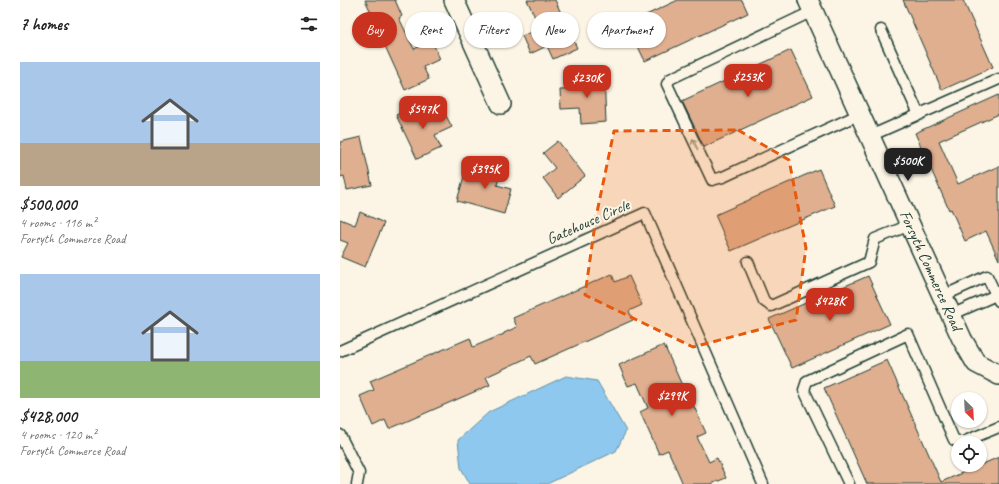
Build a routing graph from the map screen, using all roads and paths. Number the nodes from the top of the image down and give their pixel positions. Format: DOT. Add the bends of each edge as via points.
graph roads {
  1 [pos="454,0"];
  2 [pos="811,5"];
  3 [pos="881,30"];
  4 [pos="999,79"];
  5 [pos="501,104"];
  6 [pos="860,114"];
  7 [pos="919,115"];
  8 [pos="870,136"];
  9 [pos="910,225"];
  10 [pos="748,262"];
  11 [pos="943,296"];
  12 [pos="998,298"];
  13 [pos="951,315"];
  14 [pos="340,351"];
  15 [pos="999,374"];
  16 [pos="999,427"];
  17 [pos="340,435"];
  18 [pos="357,484"];
  19 [pos="764,484"];
  20 [pos="849,484"];
  1 -- 5 [label="street"];
  2 -- 6 [label="street, Forsyth Commerce Road"];
  6 -- 2 [label="lane, one-way" via="712,180 666,84 670,79"];
  3 -- 7 [label="lane"];
  4 -- 7 [label="lane"];
  6 -- 8 [label="street, Forsyth Commerce Road"];
  7 -- 8 [label="lane"];
  8 -- 9 [label="street, Forsyth Commerce Road"];
  9 -- 10 [label="lane" via="875,239 869,262 771,306 764,301"];
  9 -- 11 [label="street, Forsyth Commerce Road"];
  11 -- 12 [label="lane" via="987,276"];
  11 -- 13 [label="street, Forsyth Commerce Road"];
  12 -- 13 [label="lane"];
  13 -- 15 [label="street, Forsyth Commerce Road" via="976,363"];
  14 -- 19 [label="lane, Gatehouse Circle" via="645,213"];
  16 -- 20 [label="lane" via="963,442 954,440 908,334 807,381 804,390"];
  17 -- 18 [label="lane" via="359,473"];
}
